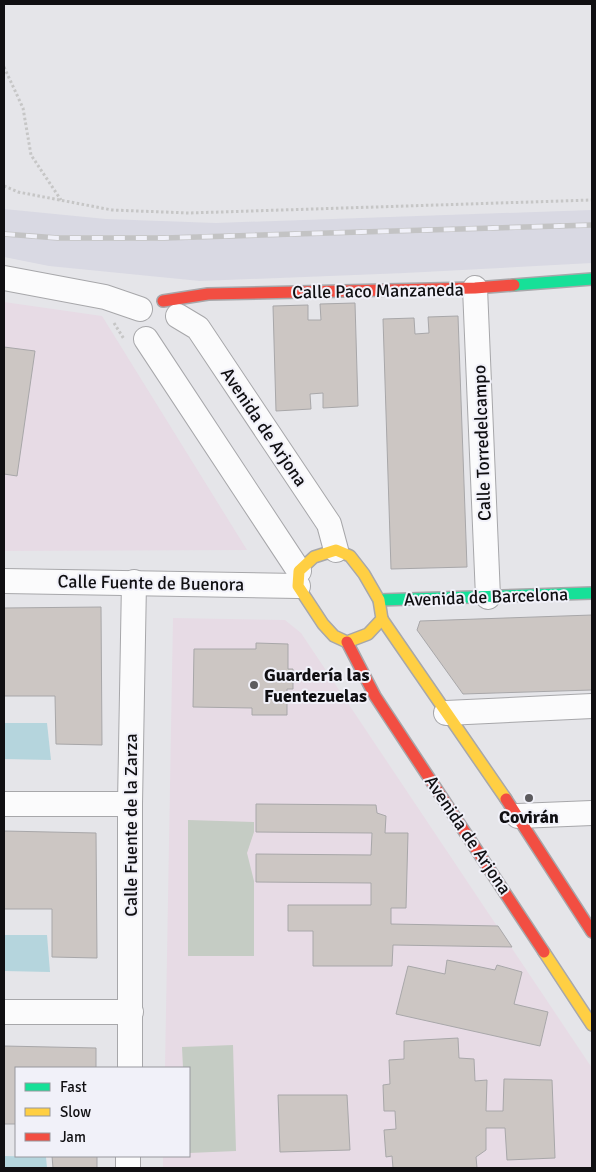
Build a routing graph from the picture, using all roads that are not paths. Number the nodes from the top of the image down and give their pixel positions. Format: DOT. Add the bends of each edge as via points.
graph roads {
  1 [pos="4,278"];
  2 [pos="592,279"];
  3 [pos="475,288"];
  4 [pos="140,308"];
  5 [pos="170,308"];
  6 [pos="146,339"];
  7 [pos="336,550"];
  8 [pos="298,579"];
  9 [pos="4,581"];
  10 [pos="134,582"];
  11 [pos="592,593"];
  12 [pos="488,597"];
  13 [pos="379,600"];
  14 [pos="382,619"];
  15 [pos="347,642"];
  16 [pos="592,706"];
  17 [pos="446,713"];
  18 [pos="4,804"];
  19 [pos="130,804"];
  20 [pos="592,813"];
  21 [pos="518,816"];
  22 [pos="585,908"];
  23 [pos="592,932"];
  24 [pos="4,1012"];
  25 [pos="131,1012"];
  26 [pos="592,1025"];
  27 [pos="130,1067"];
  1 -- 4 [label="street" via="105,297"];
  2 -- 3 [label="street, Calle Paco Manzaneda"];
  3 -- 5 [label="street, Calle Paco Manzaneda" via="208,294"];
  3 -- 12 [label="street, Calle Torredelcampo"];
  4 -- 5 [label="street" via="150,300"];
  4 -- 6 [label="street" via="136,325"];
  5 -- 6 [label="street" via="178,323 176,330 168,339 157,342"];
  5 -- 7 [label="street, Avenida de Arjona" via="198,328 329,524"];
  6 -- 8 [label="street"];
  7 -- 8 [label="street" via="314,557"];
  7 -- 13 [label="street" via="350,556"];
  8 -- 10 [label="street, Calle Fuente de Buenora"];
  8 -- 15 [label="street" via="323,624 334,636"];
  9 -- 10 [label="street, Calle Fuente de Buenora"];
  10 -- 19 [label="street, Calle Fuente de la Zarza"];
  11 -- 12 [label="street, Avenida de Barcelona"];
  12 -- 13 [label="street, Avenida de Barcelona"];
  13 -- 14 [label="street"];
  14 -- 15 [label="street" via="368,634"];
  14 -- 17 [label="street"];
  15 -- 26 [label="street, Avenida de Arjona" via="376,696"];
  16 -- 17 [label="street"];
  17 -- 21 [label="street"];
  18 -- 19 [label="street"];
  19 -- 25 [label="street, Calle Fuente de la Zarza"];
  20 -- 21 [label="street"];
  21 -- 22 [label="street"];
  22 -- 23 [label="street"];
  24 -- 25 [label="street"];
  25 -- 27 [label="street, Calle Fuente de la Zarza"];
}
